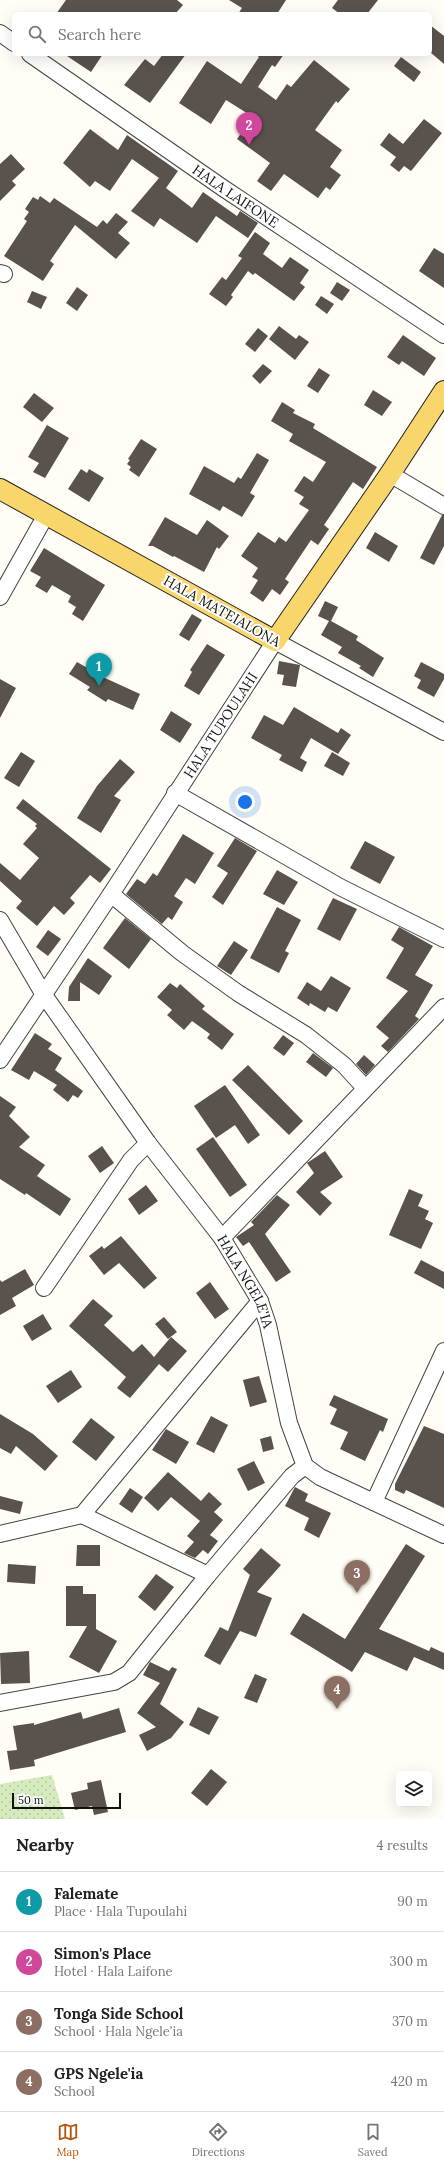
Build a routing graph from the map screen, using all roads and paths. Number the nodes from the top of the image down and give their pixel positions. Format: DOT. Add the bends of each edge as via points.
graph roads {
  1 [pos="0,33"];
  2 [pos="12,42"];
  3 [pos="33,56"];
  4 [pos="444,335"];
  5 [pos="444,391"];
  6 [pos="390,474"];
  7 [pos="0,489"];
  8 [pos="444,506"];
  9 [pos="46,515"];
  10 [pos="0,597"];
  11 [pos="275,641"];
  12 [pos="444,732"];
  13 [pos="175,793"];
  14 [pos="111,894"];
  15 [pos="0,920"];
  16 [pos="444,939"];
  17 [pos="44,995"];
  18 [pos="444,1007"];
  19 [pos="0,1060"];
  20 [pos="365,1088"];
  21 [pos="148,1143"];
  22 [pos="222,1238"];
  23 [pos="44,1288"];
  24 [pos="260,1301"];
  25 [pos="444,1351"];
  26 [pos="305,1466"];
  27 [pos="374,1502"];
  28 [pos="82,1515"];
  29 [pos="0,1534"];
  30 [pos="444,1535"];
  31 [pos="208,1575"];
  32 [pos="0,1703"];
  1 -- 2 [label="street"];
  3 -- 4 [label="street, HALA LAIFONE" via="223,188"];
  5 -- 6 [label="main road, HALA TUPOULAHI"];
  6 -- 8 [label="street"];
  6 -- 11 [label="main road, HALA TUPOULAHI"];
  7 -- 9 [label="main road, HALA MATEIALONA"];
  9 -- 10 [label="street"];
  9 -- 11 [label="main road, HALA MATEIALONA"];
  11 -- 12 [label="street, HALA MATEIALONA"];
  11 -- 13 [label="street, HALA TUPOULAHI"];
  13 -- 14 [label="street, HALA TUPOULAHI"];
  13 -- 16 [label="street" via="340,887"];
  14 -- 17 [label="street, HALA TUPOULAHI"];
  14 -- 20 [label="street" via="182,953 238,993 306,1035 344,1065"];
  15 -- 17 [label="street, HALA NGELE'IA"];
  17 -- 19 [label="street, HALA TUPOULAHI"];
  17 -- 21 [label="street, HALA NGELE'IA"];
  18 -- 20 [label="street"];
  20 -- 22 [label="street"];
  21 -- 22 [label="street, HALA NGELE'IA"];
  21 -- 23 [label="street" via="131,1160"];
  22 -- 24 [label="street, HALA NGELE'IA"];
  24 -- 26 [label="street, HALA NGELE'IA" via="268,1325 289,1423"];
  24 -- 28 [label="street"];
  25 -- 27 [label="street"];
  26 -- 27 [label="street" via="320,1477"];
  26 -- 31 [label="street" via="292,1476"];
  27 -- 30 [label="street"];
  28 -- 29 [label="street"];
  28 -- 31 [label="street"];
  31 -- 32 [label="street" via="129,1673 114,1682"];
}
